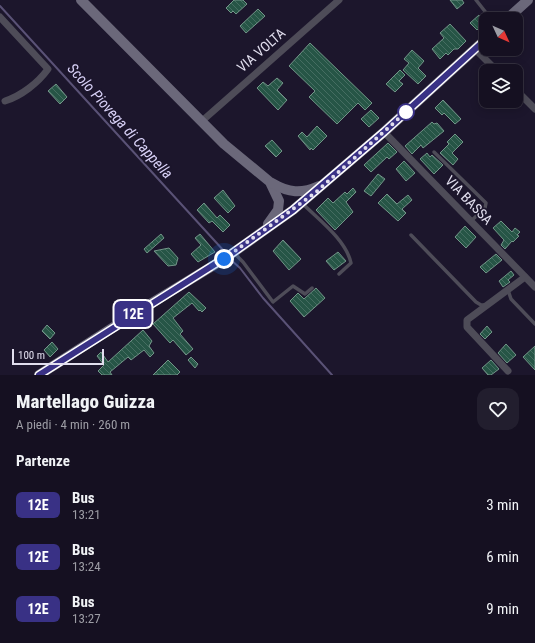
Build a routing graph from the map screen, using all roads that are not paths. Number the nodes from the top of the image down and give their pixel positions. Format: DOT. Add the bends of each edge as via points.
graph roads {
  1 [pos="81,0"];
  2 [pos="339,0"];
  3 [pos="476,0"];
  4 [pos="528,0"];
  5 [pos="485,12"];
  6 [pos="515,12"];
  7 [pos="0,17"];
  8 [pos="479,45"];
  9 [pos="474,49"];
  10 [pos="489,64"];
  11 [pos="523,97"];
  12 [pos="5,101"];
  13 [pos="535,109"];
  14 [pos="202,122"];
  15 [pos="384,132"];
  16 [pos="434,152"];
  17 [pos="270,182"];
  18 [pos="328,182"];
  19 [pos="286,191"];
  20 [pos="280,200"];
  21 [pos="302,203"];
  22 [pos="293,210"];
  23 [pos="471,221"];
  24 [pos="259,235"];
  25 [pos="411,235"];
  26 [pos="233,253"];
  27 [pos="339,274"];
  28 [pos="525,277"];
  29 [pos="535,286"];
  30 [pos="312,288"];
  31 [pos="509,289"];
  32 [pos="490,303"];
  33 [pos="535,324"];
  34 [pos="508,371"];
  35 [pos="39,375"];
  1 -- 14 [label="main road"];
  2 -- 14 [label="street, VIA VOLTA"];
  3 -- 5 [label="lane"];
  4 -- 6 [label="main road"];
  7 -- 12 [label="street" via="48,69 22,93"];
  8 -- 9 [label="main road"];
  9 -- 10 [label="street"];
  9 -- 15 [label="main road"];
  11 -- 13 [label="street"];
  14 -- 17 [label="main road"];
  15 -- 18 [label="main road"];
  15 -- 23 [label="street, VIA BASSA"];
  16 -- 23 [label="lane" via="486,203 485,208"];
  17 -- 19 [label="main road"];
  17 -- 20 [label="main road"];
  18 -- 19 [label="main road" via="307,191"];
  18 -- 21 [label="main road"];
  19 -- 22 [label="main road" via="293,199"];
  20 -- 22 [label="main road" via="286,208"];
  20 -- 24 [label="main road" via="275,215"];
  21 -- 22 [label="main road"];
  21 -- 27 [label="lane" via="337,239 350,257 352,263"];
  22 -- 24 [label="main road"];
  23 -- 28 [label="street, VIA BASSA"];
  24 -- 26 [label="main road"];
  25 -- 32 [label="lane" via="476,302 481,305"];
  26 -- 30 [label="lane" via="243,262 273,302 293,286 305,294"];
  26 -- 35 [label="main road"];
  28 -- 29 [label="street, VIA BASSA"];
  28 -- 31 [label="street"];
  31 -- 32 [label="street"];
  31 -- 33 [label="lane" via="511,299"];
  32 -- 34 [label="street" via="467,320 467,327"];
}
